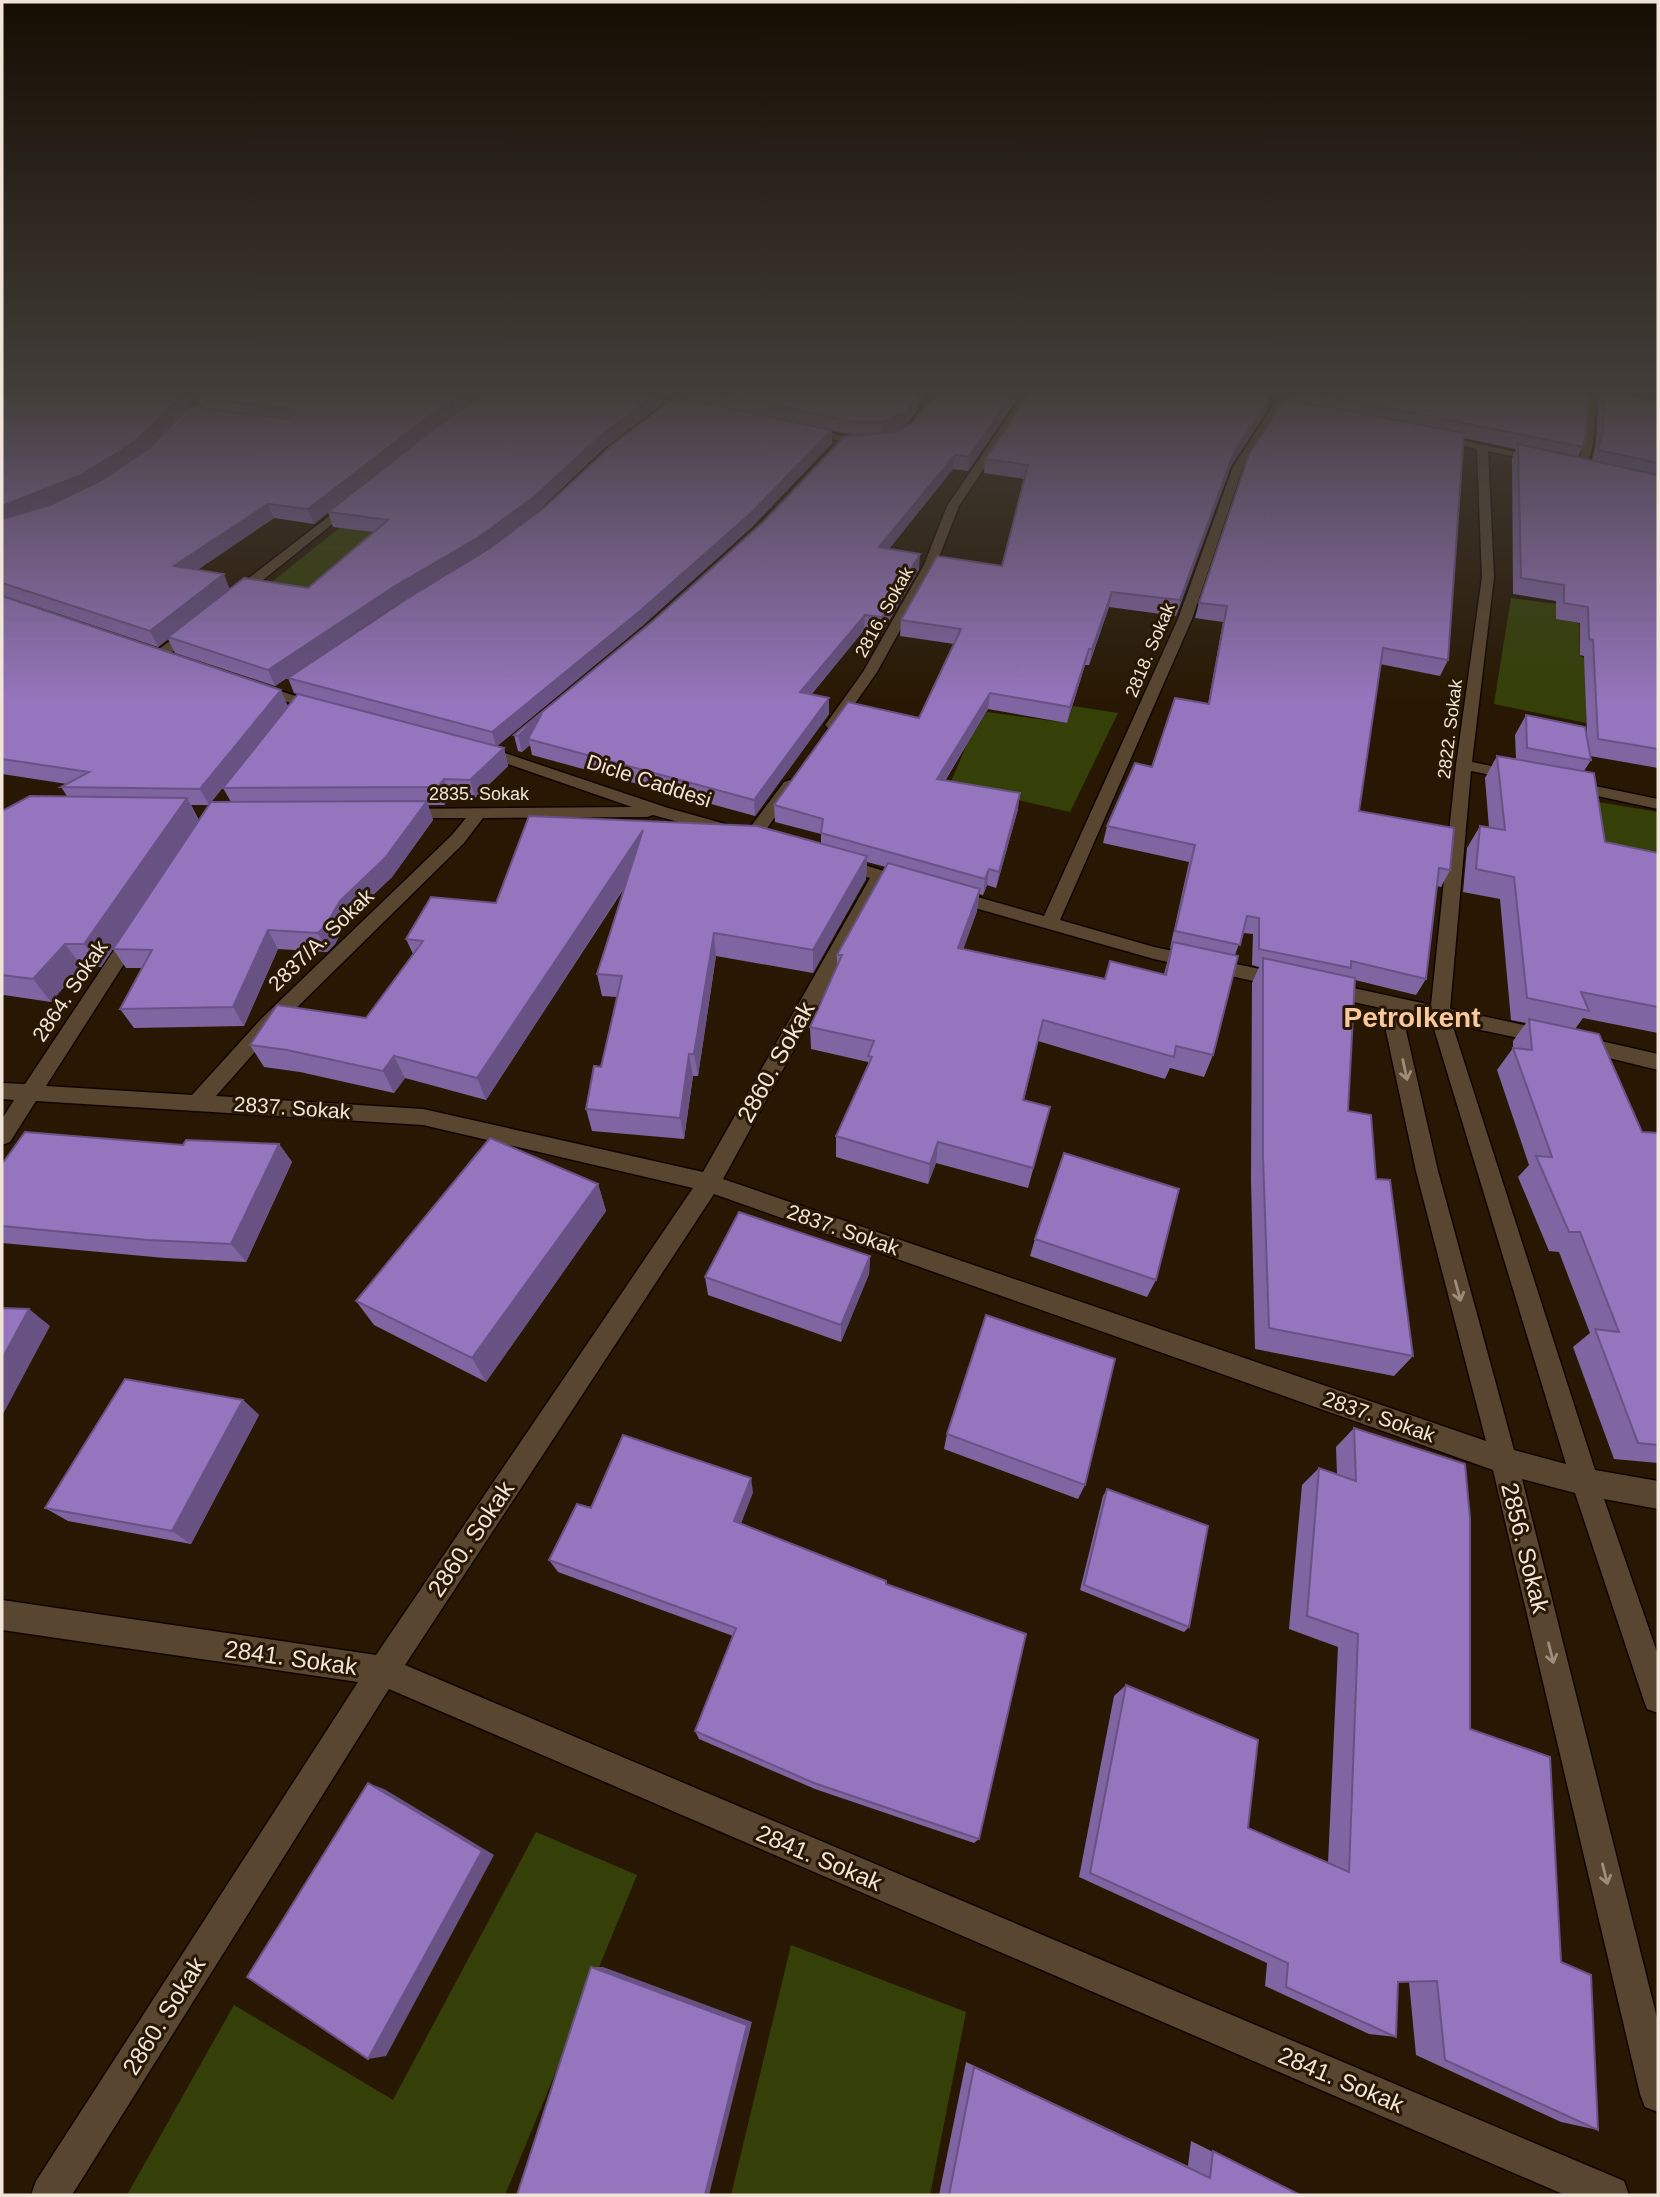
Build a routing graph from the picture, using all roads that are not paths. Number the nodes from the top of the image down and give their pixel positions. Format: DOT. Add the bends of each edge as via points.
graph roads {
  1 [pos="959,496"];
  2 [pos="1228,496"];
  3 [pos="1484,496"];
  4 [pos="359,497"];
  5 [pos="223,605"];
  6 [pos="203,621"];
  7 [pos="187,663"];
  8 [pos="239,681"];
  9 [pos="341,713"];
  10 [pos="823,738"];
  11 [pos="460,744"];
  12 [pos="1464,765"];
  13 [pos="800,771"];
  14 [pos="1529,778"];
  15 [pos="1555,783"];
  16 [pos="1658,804"];
  17 [pos="662,812"];
  18 [pos="381,813"];
  19 [pos="478,813"];
  20 [pos="829,860"];
  21 [pos="880,876"];
  22 [pos="145,918"];
  23 [pos="1050,923"];
  24 [pos="1390,1003"];
  25 [pos="1440,1016"];
  26 [pos="1658,1062"];
  27 [pos="2,1091"];
  28 [pos="29,1093"];
  29 [pos="198,1102"];
  30 [pos="2,1136"];
  31 [pos="709,1183"];
  32 [pos="1504,1461"];
  33 [pos="1586,1482"];
  34 [pos="1658,1495"];
  35 [pos="2,1615"];
  36 [pos="383,1671"];
  37 [pos="1658,1698"];
  38 [pos="1658,2094"];
  39 [pos="50,2195"];
  40 [pos="1610,2195"];
  1 -- 10 [label="street, 2816. Sokak" via="930,565 870,672"];
  2 -- 23 [label="street, 2818. Sokak" via="1185,619"];
  3 -- 12 [label="street, 2822. Sokak" via="1488,577"];
  4 -- 5 [label="street"];
  6 -- 7 [label="street" via="154,652"];
  8 -- 9 [label="street" via="283,690 297,708"];
  11 -- 17 [label="street, Dicle Caddesi" via="505,750"];
  12 -- 14 [label="street"];
  12 -- 25 [label="street, 2822. Sokak"];
  13 -- 17 [label="street, Dicle Caddesi" via="759,839"];
  15 -- 16 [label="street"];
  17 -- 19 [label="street, 2835. Sokak"];
  18 -- 19 [label="street, 2835. Sokak"];
  19 -- 29 [label="street, 2837/A. Sokak" via="458,839 269,1023"];
  20 -- 21 [label="street"];
  21 -- 23 [label="street"];
  21 -- 31 [label="street, 2860. Sokak"];
  22 -- 28 [label="street, 2864. Sokak"];
  23 -- 24 [label="street" via="1154,953"];
  24 -- 25 [label="street"];
  24 -- 32 [label="street, 2856. Sokak, one-way" via="1427,1171"];
  25 -- 26 [label="street"];
  25 -- 33 [label="street"];
  27 -- 28 [label="street, 2837. Sokak"];
  28 -- 29 [label="street, 2837. Sokak"];
  28 -- 30 [label="street, 2864. Sokak"];
  29 -- 31 [label="street, 2837. Sokak" via="423,1117"];
  31 -- 32 [label="street, 2837. Sokak"];
  31 -- 36 [label="street, 2860. Sokak"];
  32 -- 33 [label="street, 2837. Sokak"];
  32 -- 38 [label="street, 2856. Sokak, one-way"];
  33 -- 34 [label="street, 2837. Sokak"];
  33 -- 37 [label="street"];
  35 -- 36 [label="street, 2841. Sokak"];
  36 -- 39 [label="street, 2860. Sokak"];
  36 -- 40 [label="street, 2841. Sokak"];
}
